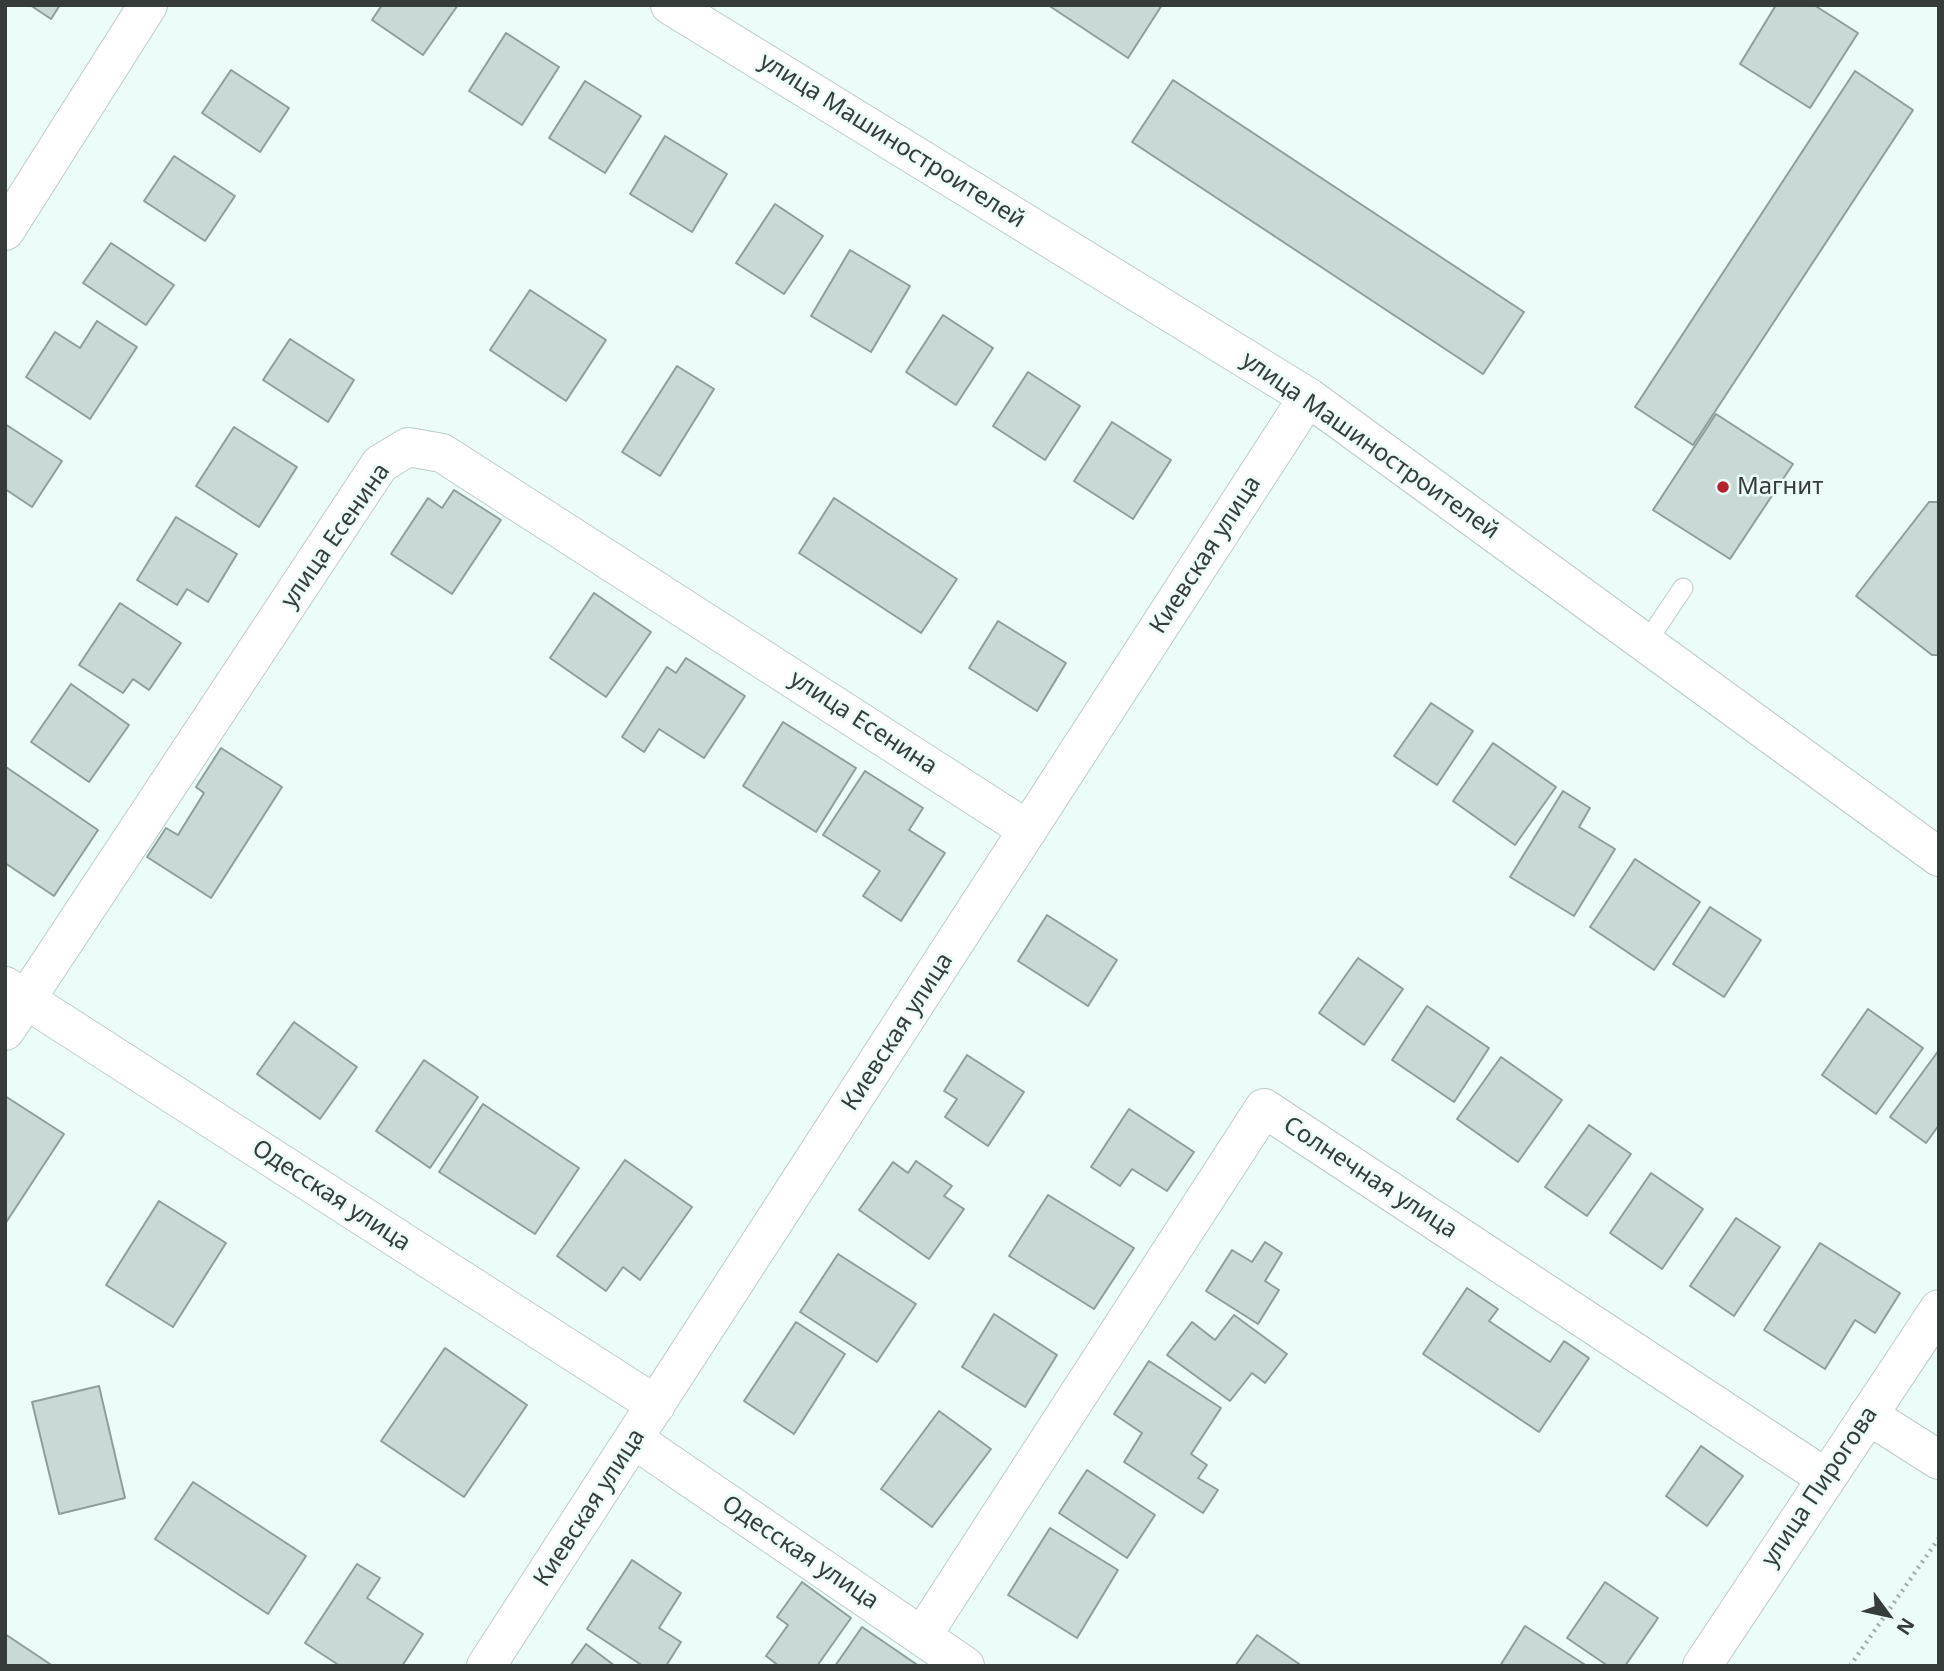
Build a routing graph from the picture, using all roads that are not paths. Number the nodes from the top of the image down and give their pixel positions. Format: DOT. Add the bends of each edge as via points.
graph roads {
  1 [pos="148,5"];
  2 [pos="670,5"];
  3 [pos="5,231"];
  4 [pos="1308,397"];
  5 [pos="1683,588"];
  6 [pos="1646,643"];
  7 [pos="1028,830"];
  8 [pos="1939,857"];
  9 [pos="16,993"];
  10 [pos="5,1031"];
  11 [pos="1939,1309"];
  12 [pos="656,1405"];
  13 [pos="1868,1415"];
  14 [pos="635,1440"];
  15 [pos="1939,1460"];
  16 [pos="1826,1478"];
  17 [pos="922,1636"];
  18 [pos="486,1666"];
  19 [pos="965,1666"];
  20 [pos="1702,1666"];
  1 -- 3 [label="street"];
  2 -- 4 [label="street, улица Машиностроителей"];
  4 -- 6 [label="street, улица Машиностроителей"];
  4 -- 7 [label="street, Киевская улица"];
  5 -- 6 [label="lane"];
  6 -- 8 [label="street, улица Машиностроителей"];
  7 -- 9 [label="street, улица Есенина" via="442,453 408,447 380,464"];
  7 -- 12 [label="street, Киевская улица"];
  9 -- 10 [label="street, улица Есенина"];
  9 -- 12 [label="street, Одесская улица"];
  11 -- 13 [label="street, улица Пирогова"];
  12 -- 14 [label="street, Киевская улица"];
  13 -- 15 [label="street"];
  13 -- 16 [label="street, улица Пирогова"];
  14 -- 17 [label="street, Одесская улица"];
  14 -- 18 [label="street, Киевская улица"];
  16 -- 17 [label="street, Солнечная улица" via="1264,1108"];
  16 -- 20 [label="street, улица Пирогова"];
  17 -- 19 [label="street, Одесская улица"];
}
